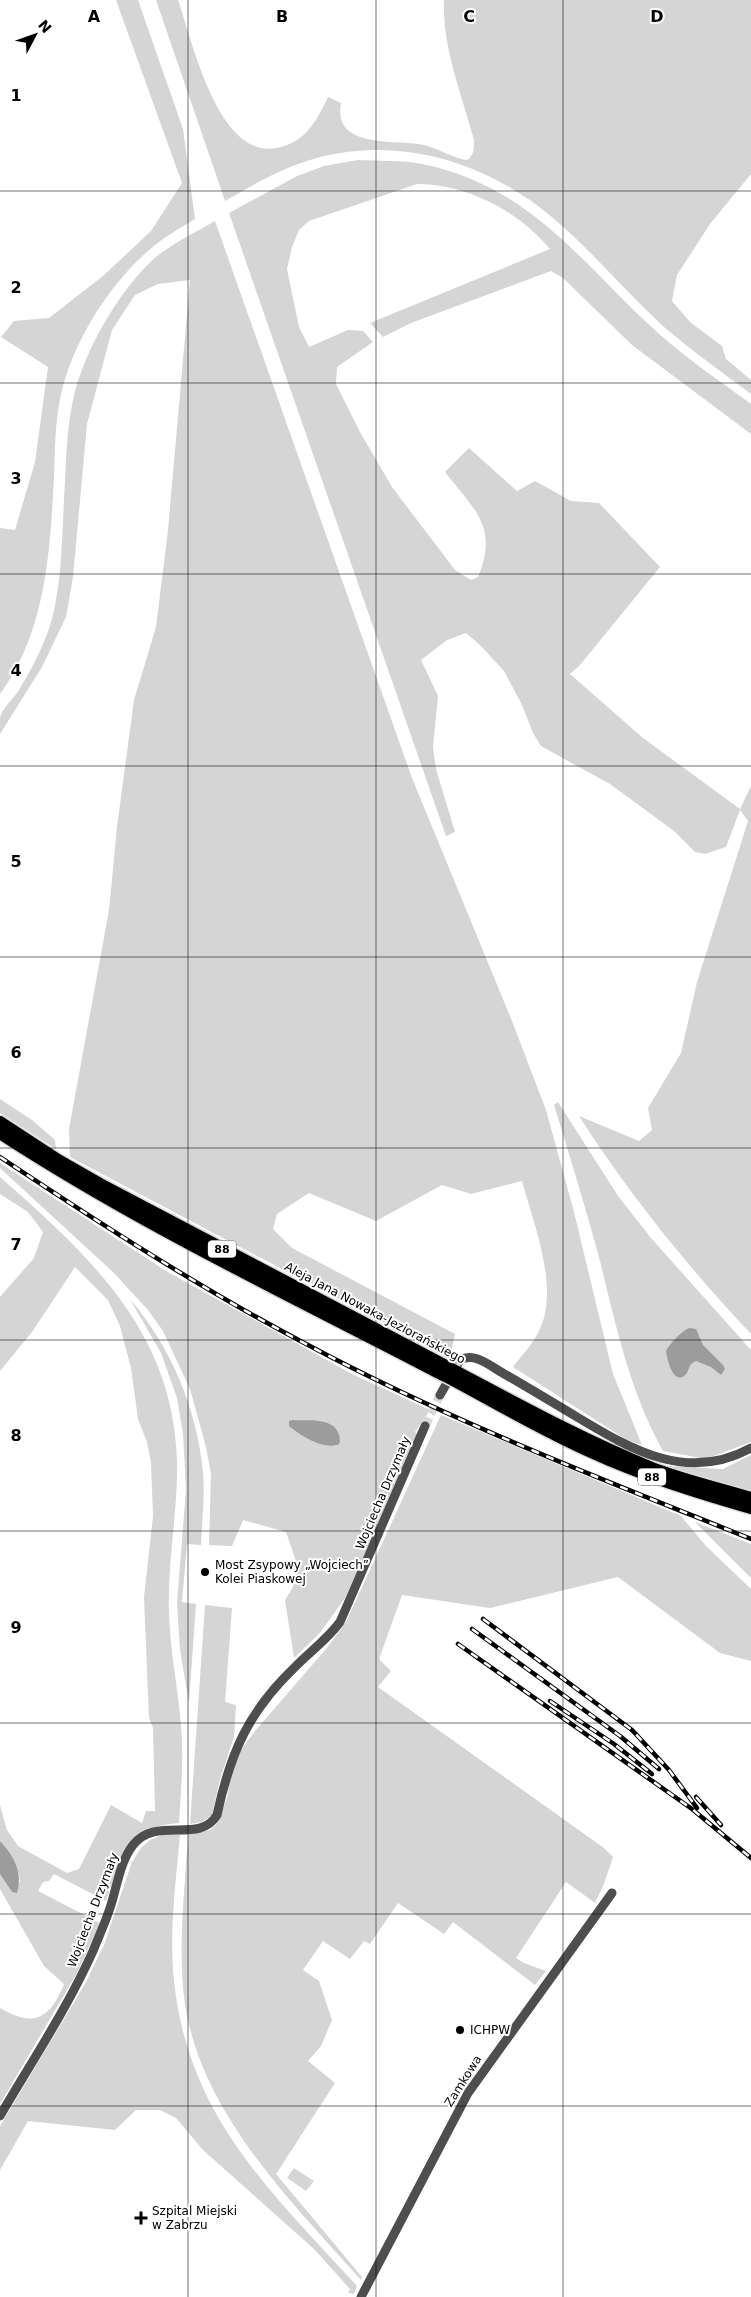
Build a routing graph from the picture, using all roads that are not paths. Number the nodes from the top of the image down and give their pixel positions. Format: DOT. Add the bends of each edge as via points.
graph roads {
  1 [pos="0,1122"];
  2 [pos="0,1133"];
  3 [pos="450,1374"];
  4 [pos="440,1395"];
  5 [pos="425,1426"];
  6 [pos="751,1448"];
  7 [pos="751,1498"];
  8 [pos="751,1508"];
  9 [pos="612,1893"];
  10 [pos="0,2116"];
  11 [pos="361,2297"];
  1 -- 3 [label="main road, Aleja Jana Nowaka-Jeziorańskiego / 88" via="100,1184"];
  2 -- 3 [label="main road, Aleja Jana Nowaka-Jeziorańskiego / 88" via="53,1168 145,1219"];
  3 -- 7 [label="main road, Aleja Jana Nowaka-Jeziorańskiego / 88" via="654,1468"];
  3 -- 8 [label="main road, Aleja Jana Nowaka-Jeziorańskiego / 88" via="557,1435 617,1463"];
  4 -- 6 [label="street" via="460,1360 474,1358 613,1439 645,1454 706,1463"];
  5 -- 10 [label="street, Wojciecha Drzymały" via="340,1622 281,1681 245,1729 229,1763 213,1822 200,1829 150,1832 134,1844 124,1862 110,1906 75,1990"];
  9 -- 11 [label="street, Zamkowa" via="468,2093"];
}
